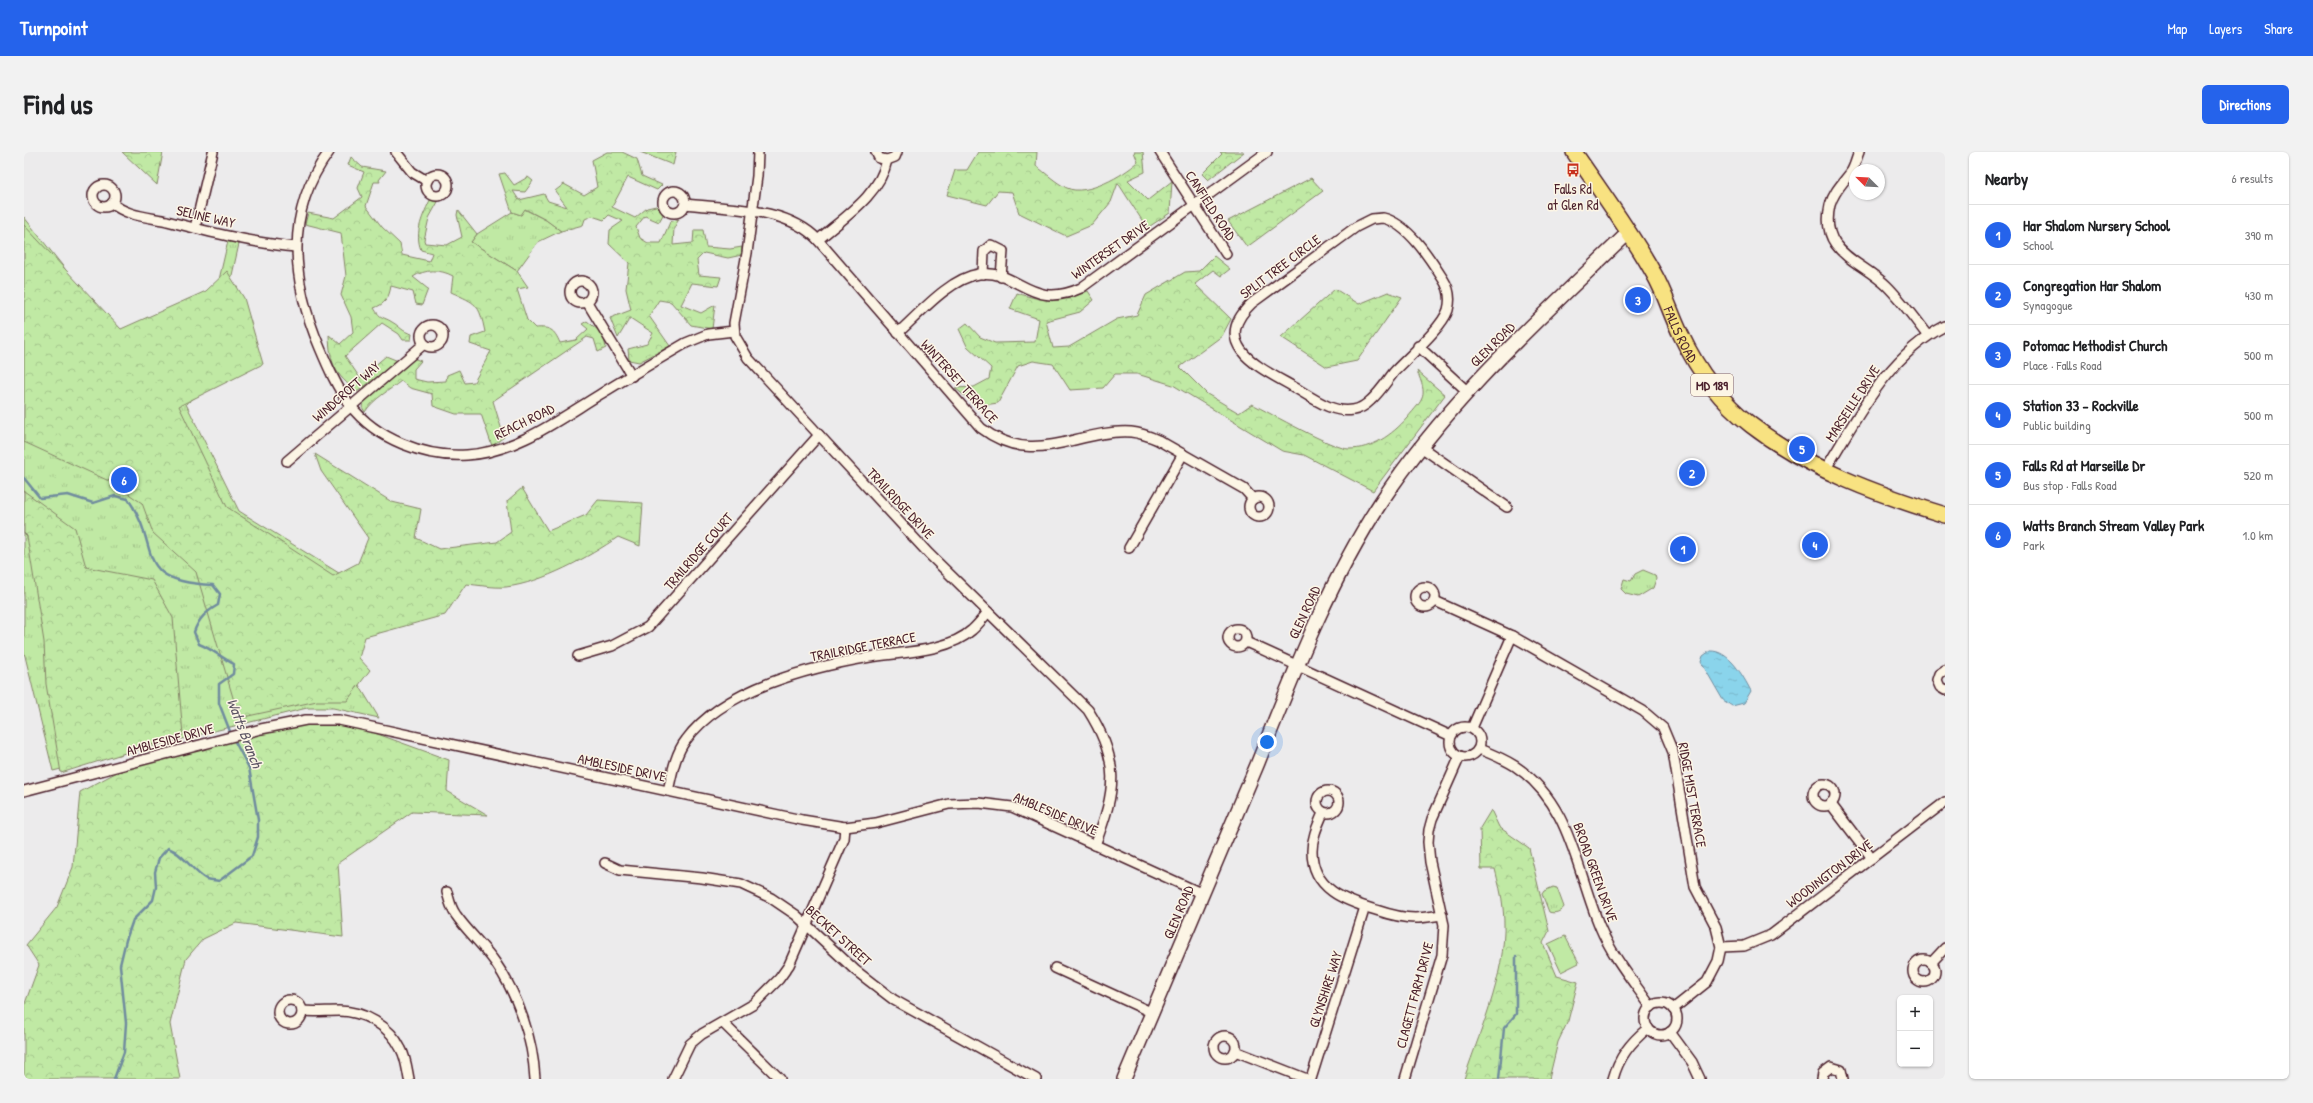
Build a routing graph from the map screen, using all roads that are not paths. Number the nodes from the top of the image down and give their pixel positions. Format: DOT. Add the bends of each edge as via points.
graph roads {
  1 [pos="213,152"];
  2 [pos="330,152"];
  3 [pos="396,152"];
  4 [pos="758,152"];
  5 [pos="876,152"];
  6 [pos="897,152"];
  7 [pos="1160,152"];
  8 [pos="1267,152"];
  9 [pos="1574,152"];
  10 [pos="1859,152"];
  11 [pos="887,160"];
  12 [pos="427,181"];
  13 [pos="112,203"];
  14 [pos="685,204"];
  15 [pos="1194,206"];
  16 [pos="752,212"];
  17 [pos="195,228"];
  18 [pos="1628,233"];
  19 [pos="818,240"];
  20 [pos="296,246"];
  21 [pos="1226,254"];
  22 [pos="983,274"];
  23 [pos="1001,277"];
  24 [pos="586,302"];
  25 [pos="1945,326"];
  26 [pos="734,331"];
  27 [pos="898,333"];
  28 [pos="1927,335"];
  29 [pos="424,344"];
  30 [pos="1418,346"];
  31 [pos="632,376"];
  32 [pos="1468,392"];
  33 [pos="351,406"];
  34 [pos="819,435"];
  35 [pos="1421,447"];
  36 [pos="1183,454"];
  37 [pos="288,461"];
  38 [pos="1825,470"];
  39 [pos="1253,499"];
  40 [pos="1507,508"];
  41 [pos="1945,515"];
  42 [pos="1129,548"];
  43 [pos="1435,601"];
  44 [pos="988,612"];
  45 [pos="1512,636"];
  46 [pos="1246,642"];
  47 [pos="578,656"];
  48 [pos="1297,666"];
  49 [pos="1945,670"];
  50 [pos="1945,690"];
  51 [pos="1472,728"];
  52 [pos="1451,736"];
  53 [pos="1480,748"];
  54 [pos="1460,756"];
  55 [pos="24,791"];
  56 [pos="668,791"];
  57 [pos="1945,802"];
  58 [pos="1830,804"];
  59 [pos="1323,812"];
  60 [pos="845,827"];
  61 [pos="1094,845"];
  62 [pos="1872,858"];
  63 [pos="605,863"];
  64 [pos="447,892"];
  65 [pos="1203,894"];
  66 [pos="1365,907"];
  67 [pos="1442,914"];
  68 [pos="807,925"];
  69 [pos="1721,947"];
  70 [pos="1945,948"];
  71 [pos="1931,963"];
  72 [pos="1055,968"];
  73 [pos="1651,1007"];
  74 [pos="1673,1009"];
  75 [pos="302,1011"];
  76 [pos="1153,1013"];
  77 [pos="723,1023"];
  78 [pos="1648,1028"];
  79 [pos="1670,1032"];
  80 [pos="1235,1052"];
  81 [pos="409,1079"];
  82 [pos="535,1079"];
  83 [pos="673,1079"];
  84 [pos="780,1079"];
  85 [pos="1036,1079"];
  86 [pos="1124,1079"];
  87 [pos="1307,1079"];
  88 [pos="1311,1079"];
  89 [pos="1405,1079"];
  90 [pos="1613,1079"];
  91 [pos="1700,1079"];
  92 [pos="1822,1079"];
  93 [pos="1844,1079"];
  1 -- 17 [label="street"];
  2 -- 20 [label="street, REACH ROAD" via="319,169 305,201"];
  3 -- 12 [label="street" via="412,172"];
  4 -- 16 [label="street"];
  5 -- 11 [label="street" via="879,158"];
  6 -- 11 [label="street" via="894,157"];
  7 -- 15 [label="street, CANFIELD ROAD"];
  8 -- 15 [label="street, WINTERSET DRIVE"];
  9 -- 18 [label="main road, FALLS ROAD / MD 189"];
  10 -- 28 [label="street" via="1850,172 1838,186 1831,204 1828,220 1831,234 1836,246 1846,257 1875,276 1901,300"];
  11 -- 19 [label="street" via="881,180 864,200"];
  13 -- 17 [label="street, SELINE WAY" via="126,212"];
  14 -- 16 [label="street, WINTERSET TERRACE"];
  15 -- 21 [label="street, CANFIELD ROAD"];
  15 -- 23 [label="street, WINTERSET DRIVE" via="1073,292 1054,296 1039,294"];
  16 -- 19 [label="street, WINTERSET TERRACE" via="792,220"];
  16 -- 26 [label="street"];
  17 -- 20 [label="street, SELINE WAY" via="265,244"];
  18 -- 32 [label="main road, GLEN ROAD"];
  18 -- 38 [label="main road, FALLS ROAD / MD 189" via="1657,279 1690,353 1712,385 1750,425"];
  19 -- 27 [label="street, WINTERSET TERRACE"];
  20 -- 33 [label="street, REACH ROAD" via="298,279 306,314 330,371"];
  22 -- 23 [label="street, WINTERSET DRIVE"];
  22 -- 23 [label="street" via="984,251 991,245 1002,251"];
  22 -- 27 [label="street, WINTERSET DRIVE" via="956,284"];
  24 -- 31 [label="street"];
  25 -- 28 [label="street, MARSEILLE DRIVE"];
  26 -- 31 [label="street, REACH ROAD" via="698,337"];
  26 -- 34 [label="street, TRAILRIDGE DRIVE" via="748,358"];
  27 -- 36 [label="street, WINTERSET TERRACE" via="981,428 994,438 1013,446 1036,448 1131,432 1158,440"];
  28 -- 38 [label="street, MARSEILLE DRIVE" via="1878,385"];
  29 -- 33 [label="street, WINDCROFT WAY"];
  30 -- 30 [label="street, SPLIT TREE CIRCLE" via="1372,400 1364,407 1346,411 1324,405 1254,365 1239,348 1236,327 1240,314 1252,303 1356,227 1372,219 1383,218 1392,220 1407,230 1449,291 1445,316"];
  30 -- 32 [label="street"];
  31 -- 33 [label="street, REACH ROAD" via="519,442 499,450 468,455 435,454 412,447 375,428"];
  32 -- 35 [label="main road, GLEN ROAD"];
  33 -- 37 [label="street, WINDCROFT WAY"];
  34 -- 44 [label="street, TRAILRIDGE DRIVE" via="929,554"];
  34 -- 47 [label="street, TRAILRIDGE COURT" via="648,627 612,646"];
  35 -- 40 [label="street"];
  35 -- 48 [label="main road, GLEN ROAD" via="1381,502 1348,558"];
  36 -- 39 [label="street, WINTERSET TERRACE" via="1244,489"];
  36 -- 42 [label="street"];
  38 -- 41 [label="main road, FALLS ROAD / MD 189" via="1878,494"];
  43 -- 45 [label="street, RIDGE MIST TERRACE"];
  44 -- 56 [label="street, TRAILRIDGE TERRACE" via="972,630 946,645 816,668 769,684 722,706 704,719 685,741 676,761"];
  44 -- 61 [label="street, TRAILRIDGE DRIVE" via="1073,693 1102,731 1110,753 1112,783 1109,808"];
  45 -- 51 [label="street"];
  45 -- 69 [label="street, RIDGE MIST TERRACE" via="1643,711 1663,728 1673,752 1695,887 1716,926"];
  46 -- 48 [label="street"];
  48 -- 52 [label="street"];
  48 -- 65 [label="main road, GLEN ROAD"];
  49 -- 50 [label="street" via="1937,680 1940,687"];
  51 -- 52 [label="street" via="1461,727"];
  51 -- 53 [label="street" via="1480,737"];
  52 -- 54 [label="street" via="1451,748"];
  53 -- 54 [label="street" via="1471,756"];
  53 -- 73 [label="street, BROAD GREEN DRIVE" via="1516,767 1551,800 1570,838 1601,928 1622,966"];
  54 -- 67 [label="street, CLAGETT FARM DRIVE" via="1429,830 1430,862"];
  55 -- 56 [label="street, AMBLESIDE DRIVE" via="261,730 306,720 339,720"];
  56 -- 60 [label="street, AMBLESIDE DRIVE"];
  57 -- 62 [label="street, WOODINGTON DRIVE"];
  58 -- 62 [label="street"];
  59 -- 66 [label="street" via="1313,838 1312,851 1317,875 1335,894"];
  60 -- 61 [label="street, AMBLESIDE DRIVE" via="876,823 949,804 979,802 1012,807"];
  60 -- 68 [label="street" via="844,839"];
  61 -- 65 [label="street, AMBLESIDE DRIVE"];
  62 -- 69 [label="street, WOODINGTON DRIVE" via="1771,935 1744,946"];
  63 -- 68 [label="street, BECKET STREET" via="620,870 741,884 771,898 796,914"];
  64 -- 82 [label="street" via="455,914 479,941 508,983 528,1035"];
  65 -- 76 [label="main road, GLEN ROAD"];
  66 -- 67 [label="street" via="1408,918"];
  66 -- 88 [label="street, GLYNSHIRE WAY"];
  67 -- 89 [label="street, CLAGETT FARM DRIVE" via="1442,954"];
  68 -- 77 [label="street" via="789,965 779,979 754,1004"];
  68 -- 85 [label="street, BECKET STREET" via="855,970 894,1000"];
  69 -- 74 [label="street, RIDGE MIST TERRACE" via="1718,961 1707,982"];
  70 -- 71 [label="street"];
  72 -- 76 [label="street"];
  73 -- 74 [label="street" via="1660,1003"];
  73 -- 78 [label="street" via="1645,1017"];
  74 -- 79 [label="street" via="1677,1018"];
  75 -- 81 [label="street" via="340,1011 367,1017 380,1024 390,1032 402,1049"];
  76 -- 86 [label="main road, GLEN ROAD"];
  77 -- 83 [label="street" via="690,1044"];
  77 -- 84 [label="street"];
  78 -- 79 [label="street" via="1656,1034"];
  78 -- 90 [label="street" via="1629,1045 1621,1057"];
  79 -- 91 [label="street" via="1692,1062"];
  80 -- 87 [label="street"];
  92 -- 93 [label="street" via="1825,1070 1835,1067 1841,1070"];
}
